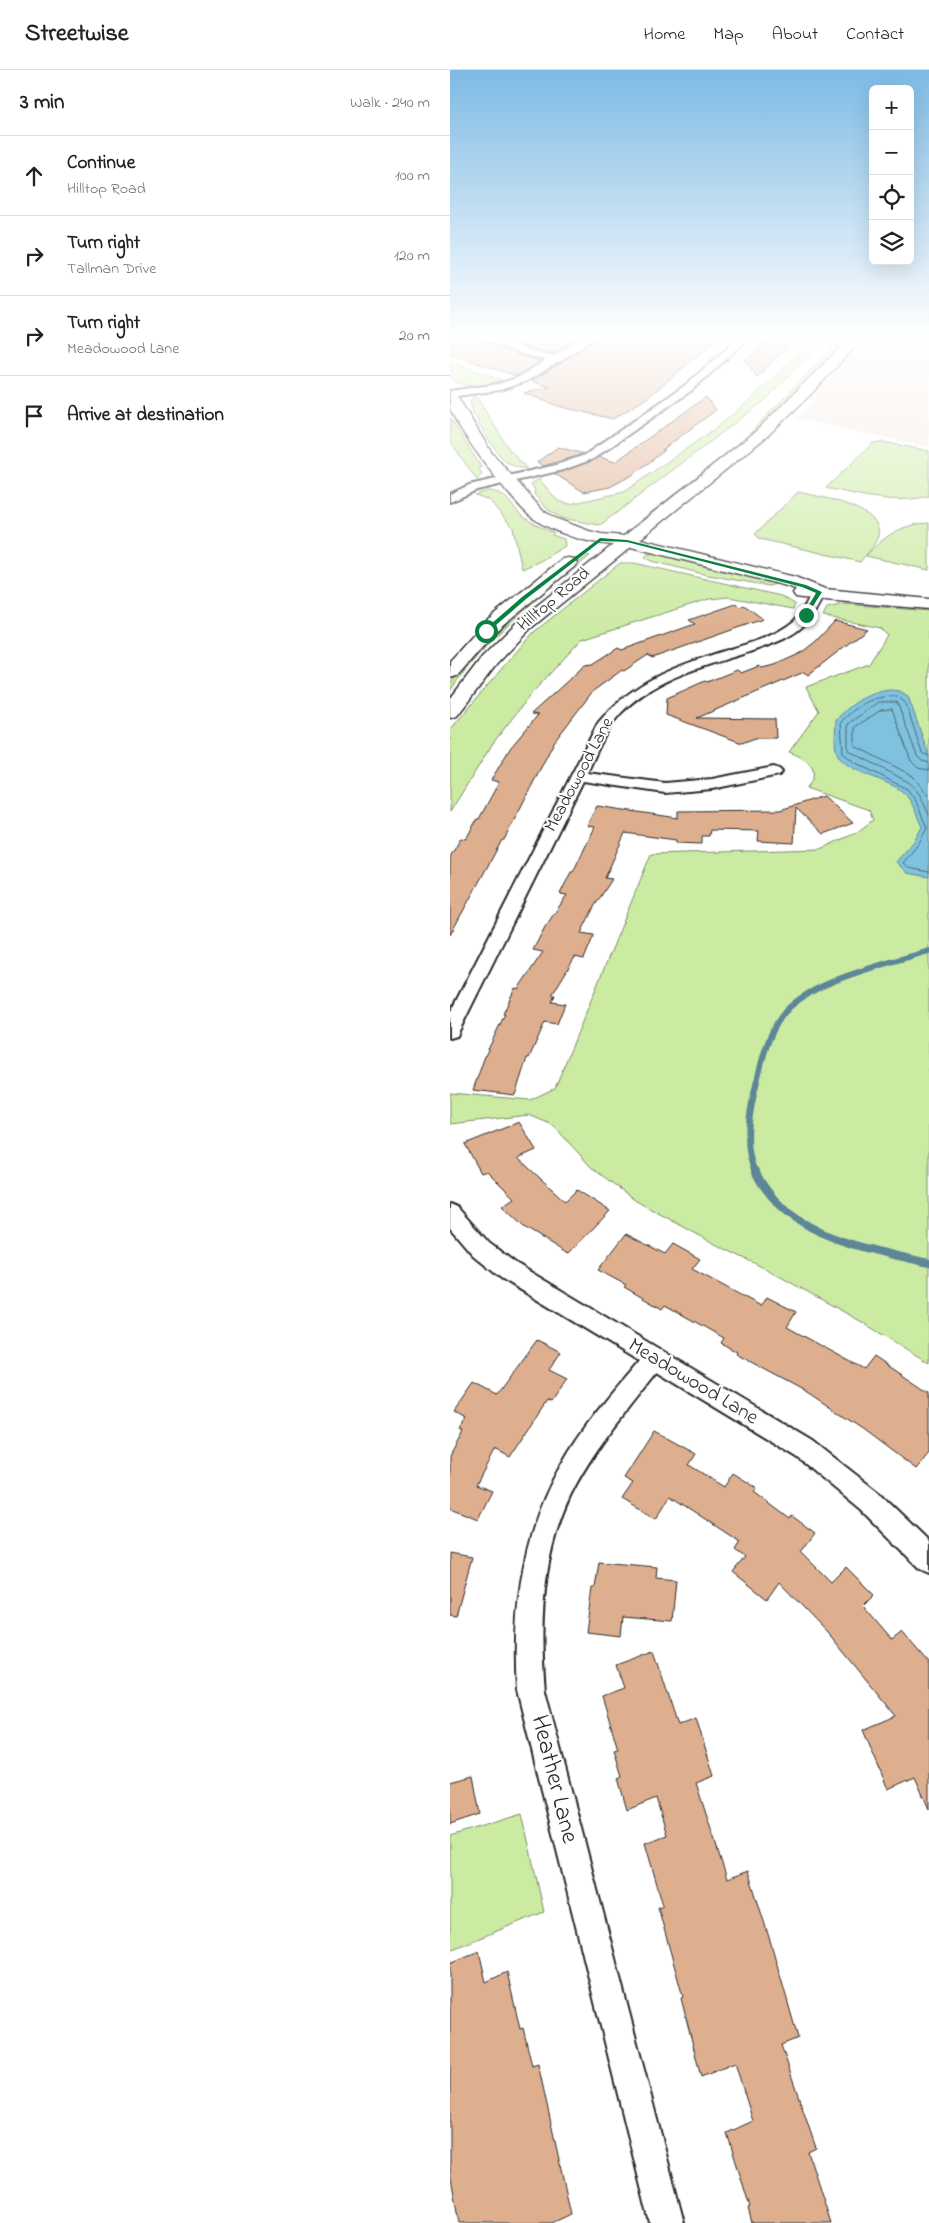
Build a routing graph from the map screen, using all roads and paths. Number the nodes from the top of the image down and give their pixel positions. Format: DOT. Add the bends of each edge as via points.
graph roads {
  1 [pos="472,433"];
  2 [pos="623,433"];
  3 [pos="763,433"];
  4 [pos="506,480"];
  5 [pos="450,499"];
  6 [pos="600,539"];
  7 [pos="619,540"];
  8 [pos="819,592"];
  9 [pos="929,604"];
  10 [pos="450,672"];
  11 [pos="450,712"];
  12 [pos="774,772"];
  13 [pos="578,776"];
  14 [pos="450,1031"];
  15 [pos="450,1213"];
  16 [pos="654,1359"];
  17 [pos="929,1560"];
  18 [pos="666,2223"];
  1 -- 4 [label="main road"];
  2 -- 4 [label="street" via="572,465"];
  3 -- 7 [label="main road, Hilltop Road"];
  4 -- 5 [label="street" via="473,487"];
  4 -- 6 [label="main road" via="543,518"];
  6 -- 7 [label="main road"];
  6 -- 10 [label="main road, Hilltop Road" via="499,620"];
  7 -- 8 [label="main road" via="641,561 790,593"];
  7 -- 11 [label="main road, Hilltop Road" via="507,641"];
  8 -- 9 [label="main road"];
  8 -- 13 [label="street, Meadowood Lane" via="802,620 783,634 672,673 628,698 603,726"];
  12 -- 13 [label="street" via="674,788"];
  13 -- 14 [label="street, Meadowood Lane"];
  15 -- 16 [label="street, Meadowood Lane" via="481,1249 510,1271"];
  16 -- 17 [label="street, Meadowood Lane" via="835,1471 878,1508"];
  16 -- 18 [label="street, Heather Lane" via="602,1425 562,1488 547,1521 531,1596 528,1647 531,1690"];
}
